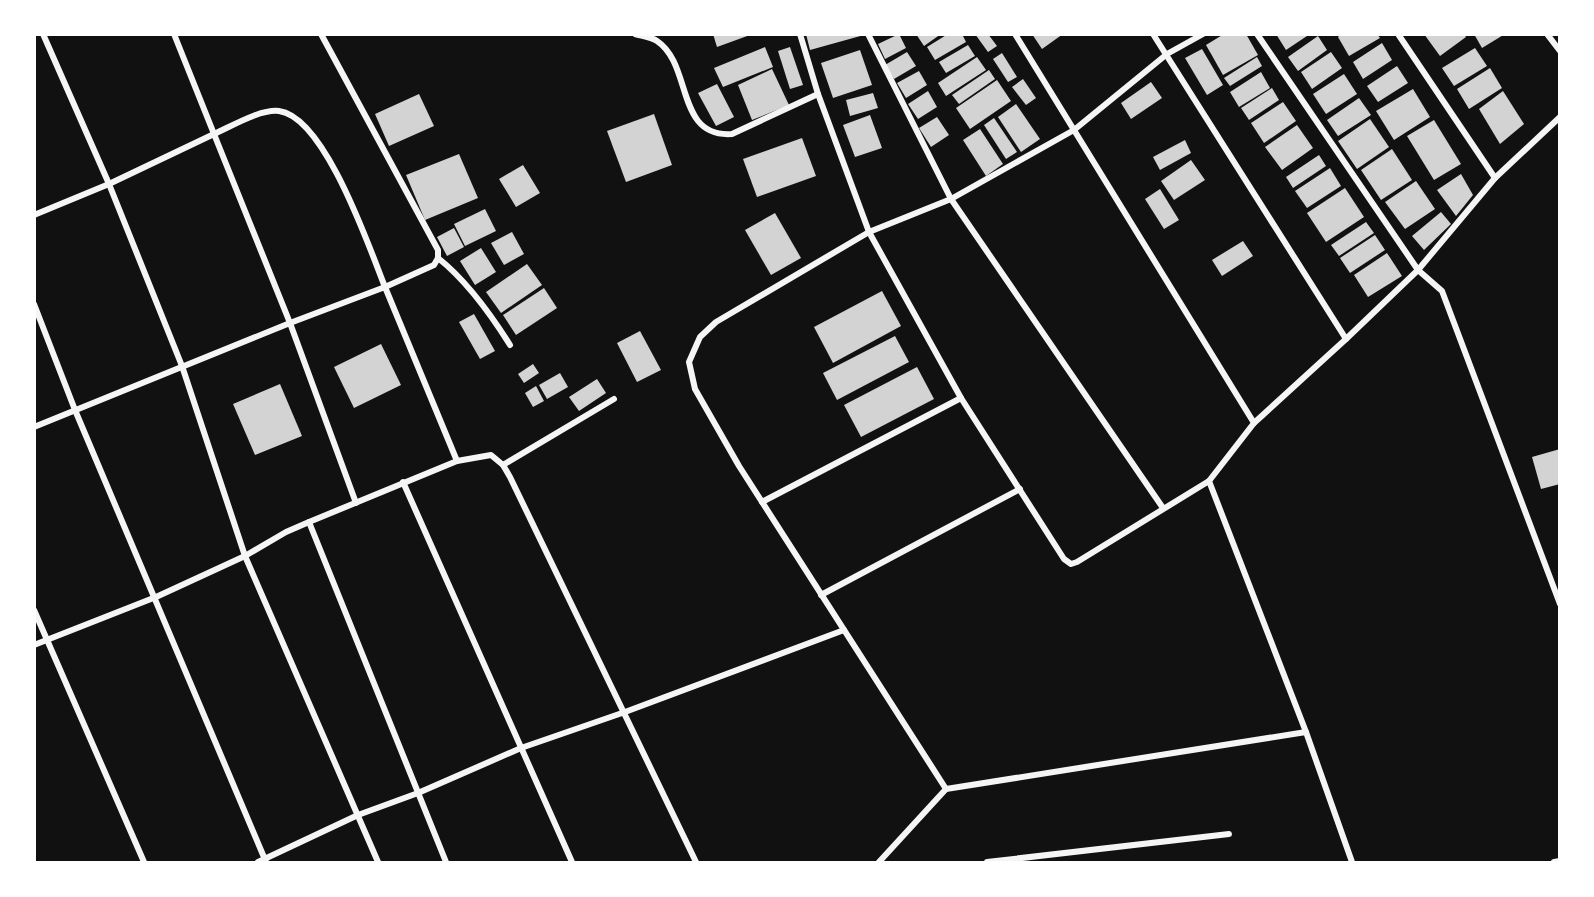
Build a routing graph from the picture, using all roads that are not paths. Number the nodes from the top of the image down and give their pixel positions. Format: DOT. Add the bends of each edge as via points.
graph roads {
  1 [pos="43,34"];
  2 [pos="174,34"];
  3 [pos="321,34"];
  4 [pos="635,34"];
  5 [pos="800,34"];
  6 [pos="868,34"];
  7 [pos="1015,34"];
  8 [pos="1153,34"];
  9 [pos="1203,34"];
  10 [pos="1257,34"];
  11 [pos="1398,34"];
  12 [pos="1547,34"];
  13 [pos="1560,51"];
  14 [pos="1167,54"];
  15 [pos="818,94"];
  16 [pos="1560,117"];
  17 [pos="1074,130"];
  18 [pos="214,134"];
  19 [pos="1495,178"];
  20 [pos="109,184"];
  21 [pos="951,199"];
  22 [pos="34,215"];
  23 [pos="869,232"];
  24 [pos="438,258"];
  25 [pos="1419,270"];
  26 [pos="385,287"];
  27 [pos="34,304"];
  28 [pos="290,322"];
  29 [pos="1346,339"];
  30 [pos="510,345"];
  31 [pos="182,366"];
  32 [pos="961,398"];
  33 [pos="614,399"];
  34 [pos="75,410"];
  35 [pos="1254,423"];
  36 [pos="34,427"];
  37 [pos="457,461"];
  38 [pos="503,465"];
  39 [pos="1209,481"];
  40 [pos="403,482"];
  41 [pos="1020,489"];
  42 [pos="762,502"];
  43 [pos="356,503"];
  44 [pos="1163,508"];
  45 [pos="309,522"];
  46 [pos="245,556"];
  47 [pos="821,595"];
  48 [pos="156,597"];
  49 [pos="1560,604"];
  50 [pos="34,609"];
  51 [pos="844,630"];
  52 [pos="47,639"];
  53 [pos="34,645"];
  54 [pos="625,712"];
  55 [pos="1306,732"];
  56 [pos="521,748"];
  57 [pos="946,789"];
  58 [pos="417,792"];
  59 [pos="358,815"];
  60 [pos="1229,834"];
  61 [pos="1560,861"];
  62 [pos="144,862"];
  63 [pos="263,862"];
  64 [pos="378,862"];
  65 [pos="446,862"];
  66 [pos="572,862"];
  67 [pos="696,862"];
  68 [pos="879,862"];
  69 [pos="987,862"];
  70 [pos="1352,862"];
  71 [pos="1554,862"];
  1 -- 20 [label="street"];
  2 -- 18 [label="street"];
  3 -- 24 [label="street" via="438,250"];
  4 -- 15 [label="street" via="656,40 665,48 673,59 693,114 705,128 719,135 732,134"];
  5 -- 15 [label="street"];
  6 -- 21 [label="street"];
  7 -- 17 [label="street"];
  8 -- 14 [label="street"];
  9 -- 14 [label="street"];
  10 -- 25 [label="street"];
  11 -- 19 [label="street"];
  12 -- 13 [label="street"];
  14 -- 17 [label="street"];
  14 -- 29 [label="street"];
  15 -- 23 [label="street"];
  16 -- 19 [label="street"];
  17 -- 21 [label="street"];
  17 -- 35 [label="street"];
  18 -- 20 [label="street"];
  18 -- 26 [label="street" via="266,112 281,111 300,121 322,148 346,190"];
  18 -- 28 [label="street"];
  19 -- 25 [label="street"];
  20 -- 22 [label="street"];
  20 -- 31 [label="street"];
  21 -- 23 [label="street"];
  21 -- 44 [label="street"];
  23 -- 32 [label="street"];
  23 -- 42 [label="street" via="716,321 700,337 689,363 695,389 707,412"];
  24 -- 26 [label="street" via="434,266"];
  24 -- 30 [label="street" via="492,316"];
  25 -- 29 [label="street"];
  25 -- 49 [label="street" via="1442,291"];
  26 -- 28 [label="street"];
  26 -- 37 [label="street"];
  27 -- 34 [label="street"];
  28 -- 31 [label="street"];
  28 -- 43 [label="street"];
  29 -- 35 [label="street"];
  31 -- 34 [label="street"];
  31 -- 46 [label="street"];
  32 -- 41 [label="street"];
  32 -- 42 [label="street"];
  33 -- 38 [label="street"];
  34 -- 36 [label="street"];
  34 -- 48 [label="street"];
  35 -- 39 [label="street"];
  37 -- 38 [label="street" via="491,455"];
  37 -- 40 [label="street"];
  38 -- 54 [label="street"];
  39 -- 44 [label="street"];
  39 -- 55 [label="street"];
  40 -- 43 [label="street"];
  40 -- 56 [label="street"];
  41 -- 44 [label="street" via="1071,564"];
  41 -- 47 [label="street"];
  42 -- 47 [label="street"];
  43 -- 45 [label="street"];
  45 -- 46 [label="street"];
  45 -- 58 [label="street"];
  46 -- 48 [label="street"];
  46 -- 59 [label="street"];
  47 -- 51 [label="street"];
  48 -- 52 [label="street"];
  48 -- 63 [label="street"];
  50 -- 52 [label="street"];
  51 -- 54 [label="street"];
  51 -- 57 [label="street"];
  52 -- 53 [label="street"];
  52 -- 62 [label="street"];
  54 -- 56 [label="street"];
  54 -- 67 [label="street"];
  55 -- 57 [label="street"];
  55 -- 70 [label="street"];
  56 -- 58 [label="street"];
  56 -- 66 [label="street"];
  57 -- 68 [label="street"];
  58 -- 59 [label="street"];
  58 -- 65 [label="street"];
  59 -- 63 [label="street"];
  59 -- 64 [label="street"];
  60 -- 69 [label="street"];
  61 -- 71 [label="street"];
}
